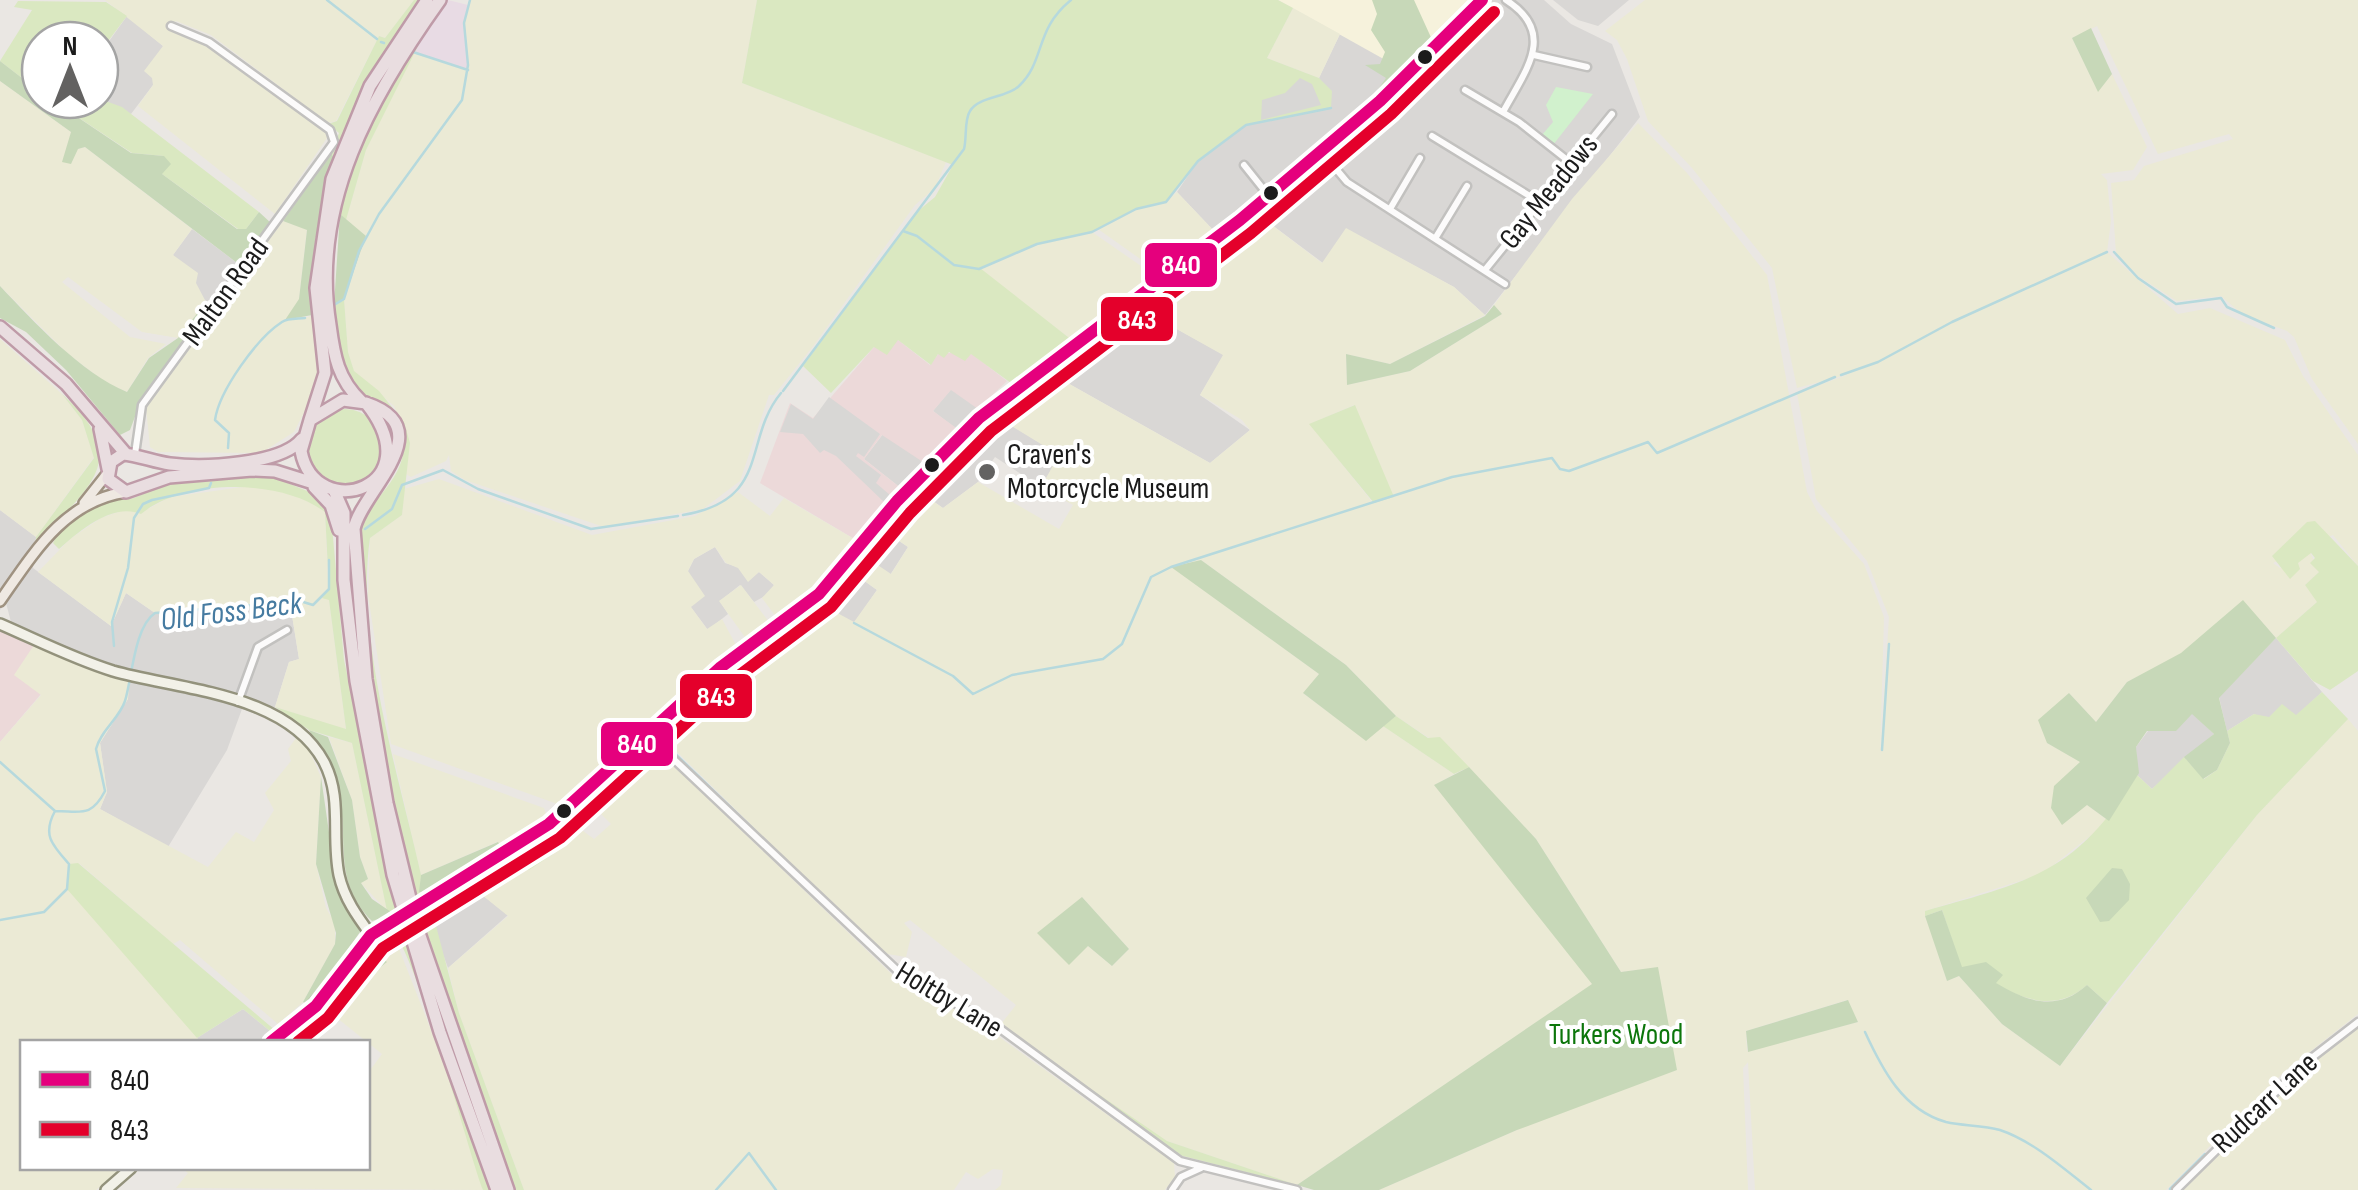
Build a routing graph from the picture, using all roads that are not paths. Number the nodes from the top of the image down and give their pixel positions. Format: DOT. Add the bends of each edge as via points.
graph roads {
  1 [pos="426,0"];
  2 [pos="440,0"];
  3 [pos="1482,0"];
  4 [pos="1506,0"];
  5 [pos="171,26"];
  6 [pos="1534,55"];
  7 [pos="1588,67"];
  8 [pos="1465,90"];
  9 [pos="1503,112"];
  10 [pos="1612,114"];
  11 [pos="1432,136"];
  12 [pos="343,143"];
  13 [pos="1320,150"];
  14 [pos="1420,158"];
  15 [pos="1571,163"];
  16 [pos="1244,164"];
  17 [pos="1467,186"];
  18 [pos="1268,194"];
  19 [pos="1538,201"];
  20 [pos="1390,209"];
  21 [pos="1436,237"];
  22 [pos="1485,270"];
  23 [pos="1505,284"];
  24 [pos="0,327"];
  25 [pos="364,402"];
  26 [pos="312,414"];
  27 [pos="99,425"];
  28 [pos="302,439"];
  29 [pos="133,455"];
  30 [pos="248,460"];
  31 [pos="108,471"];
  32 [pos="307,482"];
  33 [pos="141,486"];
  34 [pos="330,488"];
  35 [pos="126,492"];
  36 [pos="82,505"];
  37 [pos="342,544"];
  38 [pos="0,602"];
  39 [pos="0,624"];
  40 [pos="287,630"];
  41 [pos="238,703"];
  42 [pos="647,734"];
  43 [pos="371,935"];
  44 [pos="2358,1022"];
  45 [pos="274,1040"];
  46 [pos="1180,1161"];
  47 [pos="1202,1168"];
  48 [pos="129,1170"];
  49 [pos="1181,1176"];
  50 [pos="106,1190"];
  51 [pos="497,1190"];
  52 [pos="508,1190"];
  53 [pos="1172,1190"];
  54 [pos="1298,1190"];
  55 [pos="2176,1190"];
  1 -- 12 [label="highway, Malton Road" via="370,86"];
  2 -- 12 [label="highway, Malton Road"];
  3 -- 13 [label="street" via="1444,43"];
  4 -- 6 [label="street" via="1528,19"];
  5 -- 12 [label="street" via="209,42"];
  6 -- 7 [label="street"];
  6 -- 9 [label="street"];
  8 -- 9 [label="street"];
  9 -- 15 [label="street"];
  10 -- 15 [label="street, Gay Meadows"];
  11 -- 19 [label="street"];
  12 -- 25 [label="highway" via="326,287 338,368"];
  12 -- 26 [label="highway" via="319,244 317,309 325,372"];
  12 -- 29 [label="street, Malton Road" via="309,178 142,405"];
  13 -- 18 [label="street"];
  13 -- 20 [label="street" via="1347,182"];
  14 -- 20 [label="street"];
  15 -- 19 [label="street, Gay Meadows"];
  16 -- 18 [label="street"];
  17 -- 21 [label="street"];
  18 -- 42 [label="street" via="979,418 896,501 820,594 745,647"];
  19 -- 22 [label="street, Gay Meadows"];
  20 -- 21 [label="street"];
  21 -- 22 [label="street"];
  22 -- 23 [label="street"];
  24 -- 27 [label="highway" via="66,384"];
  25 -- 26 [label="highway" via="336,402"];
  25 -- 34 [label="highway" via="388,436 386,466 368,486"];
  25 -- 52 [label="highway" via="389,418 397,444 390,471 365,500 354,529 378,756 417,927"];
  26 -- 28 [label="highway"];
  26 -- 30 [label="highway" via="288,444"];
  27 -- 29 [label="highway"];
  27 -- 31 [label="highway"];
  28 -- 30 [label="highway" via="288,452"];
  28 -- 34 [label="highway" via="306,467"];
  29 -- 30 [label="highway" via="187,465"];
  29 -- 31 [label="highway" via="113,459"];
  29 -- 33 [label="highway" via="146,471"];
  31 -- 35 [label="highway" via="111,484"];
  31 -- 36 [label="main road"];
  32 -- 33 [label="highway" via="252,470 168,477"];
  32 -- 34 [label="highway"];
  32 -- 37 [label="highway" via="332,504"];
  33 -- 35 [label="highway"];
  34 -- 37 [label="highway" via="344,513"];
  35 -- 36 [label="main road"];
  36 -- 38 [label="main road"];
  37 -- 51 [label="highway" via="359,701 394,875 440,1032"];
  39 -- 41 [label="street" via="128,674"];
  40 -- 41 [label="street" via="258,646"];
  41 -- 43 [label="street" via="288,723 325,763 335,793 342,887"];
  42 -- 43 [label="street, bridge" via="549,824"];
  42 -- 46 [label="street, Holtby Lane" via="901,974 995,1026"];
  43 -- 45 [label="street" via="316,1006"];
  44 -- 55 [label="street, Rudcarr Lane" via="2292,1075"];
  46 -- 47 [label="street, Holtby Lane"];
  46 -- 49 [label="street"];
  47 -- 49 [label="street"];
  47 -- 54 [label="street, Holtby Lane"];
  48 -- 50 [label="street"];
  49 -- 53 [label="street"];
}
